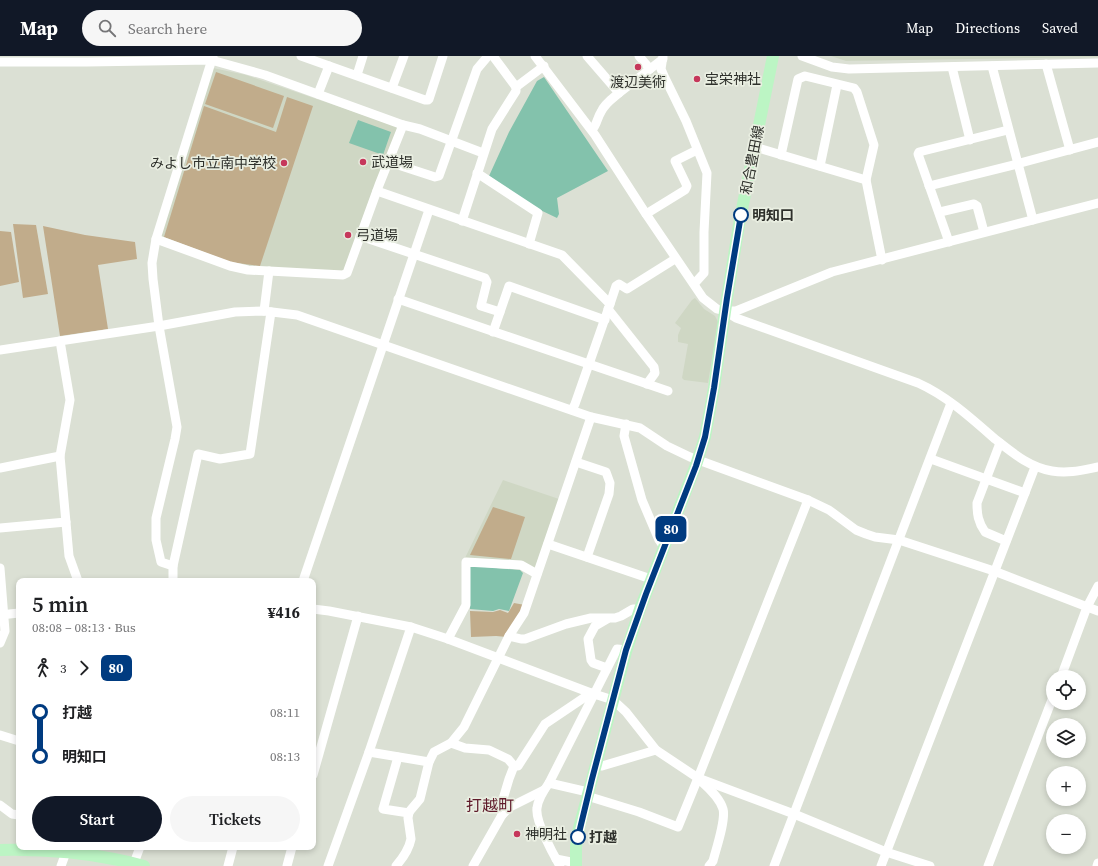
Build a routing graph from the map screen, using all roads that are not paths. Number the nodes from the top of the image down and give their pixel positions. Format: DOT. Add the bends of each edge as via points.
graph roads {
  1 [pos="301,56"];
  2 [pos="363,56"];
  3 [pos="404,56"];
  4 [pos="443,56"];
  5 [pos="488,56"];
  6 [pos="493,56"];
  7 [pos="535,56"];
  8 [pos="587,56"];
  9 [pos="639,56"];
  10 [pos="773,56"];
  11 [pos="802,56"];
  12 [pos="212,58"];
  13 [pos="663,58"];
  14 [pos="0,62"];
  15 [pos="1098,63"];
  16 [pos="1046,64"];
  17 [pos="328,66"];
  18 [pos="544,66"];
  19 [pos="992,66"];
  20 [pos="952,67"];
  21 [pos="650,69"];
  22 [pos="357,75"];
  23 [pos="837,85"];
  24 [pos="516,87"];
  25 [pos="392,88"];
  26 [pos="619,93"];
  27 [pos="318,94"];
  28 [pos="403,125"];
  29 [pos="592,130"];
  30 [pos="1008,130"];
  31 [pos="970,140"];
  32 [pos="452,141"];
  33 [pos="1098,142"];
  34 [pos="755,147"];
  35 [pos="697,150"];
  36 [pos="1070,150"];
  37 [pos="483,152"];
  38 [pos="781,155"];
  39 [pos="389,162"];
  40 [pos="1017,164"];
  41 [pos="820,166"];
  42 [pos="477,172"];
  43 [pos="866,180"];
  44 [pos="929,186"];
  45 [pos="377,191"];
  46 [pos="1098,203"];
  47 [pos="429,210"];
  48 [pos="940,212"];
  49 [pos="646,214"];
  50 [pos="1033,220"];
  51 [pos="462,221"];
  52 [pos="984,232"];
  53 [pos="360,236"];
  54 [pos="156,239"];
  55 [pos="949,242"];
  56 [pos="529,244"];
  57 [pos="414,253"];
  58 [pos="675,259"];
  59 [pos="882,260"];
  60 [pos="269,271"];
  61 [pos="694,284"];
  62 [pos="398,299"];
  63 [pos="609,307"];
  64 [pos="725,311"];
  65 [pos="268,312"];
  66 [pos="500,312"];
  67 [pos="605,320"];
  68 [pos="159,326"];
  69 [pos="493,332"];
  70 [pos="60,341"];
  71 [pos="383,345"];
  72 [pos="0,350"];
  73 [pos="589,365"];
  74 [pos="647,384"];
  75 [pos="668,391"];
  76 [pos="951,402"];
  77 [pos="572,410"];
  78 [pos="591,417"];
  79 [pos="626,424"];
  80 [pos="1000,443"];
  81 [pos="60,456"];
  82 [pos="931,459"];
  83 [pos="576,462"];
  84 [pos="1035,467"];
  85 [pos="0,468"];
  86 [pos="1098,468"];
  87 [pos="986,479"];
  88 [pos="1025,493"];
  89 [pos="808,500"];
  90 [pos="66,522"];
  91 [pos="0,528"];
  92 [pos="899,540"];
  93 [pos="1006,541"];
  94 [pos="548,544"];
  95 [pos="664,547"];
  96 [pos="587,557"];
  97 [pos="173,566"];
  98 [pos="0,568"];
  99 [pos="994,571"];
  100 [pos="537,574"];
  101 [pos="77,578"];
  102 [pos="173,578"];
  103 [pos="304,578"];
  104 [pos="651,579"];
  105 [pos="1098,586"];
  106 [pos="1087,607"];
  107 [pos="316,609"];
  108 [pos="640,609"];
  109 [pos="1098,611"];
  110 [pos="16,613"];
  111 [pos="2,615"];
  112 [pos="358,616"];
  113 [pos="608,619"];
  114 [pos="411,627"];
  115 [pos="509,636"];
  116 [pos="448,639"];
  117 [pos="0,643"];
  118 [pos="626,650"];
  119 [pos="498,659"];
  120 [pos="607,668"];
  121 [pos="1064,670"];
  122 [pos="592,694"];
  123 [pos="613,700"];
  124 [pos="1048,710"];
  125 [pos="0,735"];
  126 [pos="16,739"];
  127 [pos="451,743"];
  128 [pos="656,750"];
  129 [pos="368,752"];
  130 [pos="398,757"];
  131 [pos="429,762"];
  132 [pos="316,763"];
  133 [pos="514,766"];
  134 [pos="595,766"];
  135 [pos="698,778"];
  136 [pos="546,787"];
  137 [pos="588,794"];
  138 [pos="537,798"];
  139 [pos="0,805"];
  140 [pos="409,813"];
  141 [pos="502,814"];
  142 [pos="794,814"];
  143 [pos="16,815"];
  144 [pos="0,850"];
  145 [pos="16,850"];
  146 [pos="16,850"];
  147 [pos="34,850"];
  148 [pos="68,850"];
  149 [pos="72,850"];
  150 [pos="140,850"];
  151 [pos="232,850"];
  152 [pos="291,850"];
  153 [pos="886,852"];
  154 [pos="558,863"];
  155 [pos="1098,863"];
  156 [pos="576,864"];
  157 [pos="139,865"];
  158 [pos="61,866"];
  159 [pos="228,866"];
  160 [pos="287,866"];
  161 [pos="328,866"];
  162 [pos="396,866"];
  163 [pos="473,866"];
  164 [pos="708,866"];
  165 [pos="774,866"];
  166 [pos="881,866"];
  167 [pos="930,866"];
  168 [pos="988,866"];
  169 [pos="1097,866"];
  1 -- 17 [label="street"];
  2 -- 22 [label="street"];
  3 -- 25 [label="street"];
  4 -- 25 [label="street" via="428,100"];
  5 -- 32 [label="street" via="477,70"];
  6 -- 24 [label="street"];
  7 -- 18 [label="street"];
  8 -- 26 [label="street"];
  9 -- 21 [label="street"];
  10 -- 34 [label="main road, 和合豊田線"];
  11 -- 20 [label="street" via="849,70"];
  12 -- 14 [label="street"];
  12 -- 27 [label="street"];
  12 -- 54 [label="street"];
  13 -- 21 [label="street"];
  13 -- 35 [label="street" via="661,69"];
  15 -- 16 [label="street"];
  16 -- 19 [label="street"];
  16 -- 36 [label="street"];
  17 -- 22 [label="street"];
  17 -- 27 [label="street"];
  18 -- 24 [label="street"];
  18 -- 29 [label="street"];
  19 -- 20 [label="street"];
  19 -- 30 [label="street"];
  20 -- 31 [label="street"];
  21 -- 26 [label="street"];
  22 -- 25 [label="street"];
  23 -- 38 [label="street" via="805,76 798,79"];
  23 -- 41 [label="street"];
  23 -- 43 [label="street" via="854,88 860,99 874,145"];
  24 -- 37 [label="street" via="492,129"];
  26 -- 29 [label="street" via="606,103"];
  27 -- 28 [label="street"];
  28 -- 32 [label="street"];
  28 -- 39 [label="street"];
  29 -- 49 [label="street"];
  30 -- 31 [label="street"];
  30 -- 40 [label="street"];
  31 -- 44 [label="street" via="919,152"];
  32 -- 37 [label="street"];
  32 -- 39 [label="street" via="438,177"];
  33 -- 36 [label="street"];
  34 -- 38 [label="street"];
  34 -- 64 [label="main road, 和合豊田線"];
  35 -- 49 [label="street" via="675,161 687,186 685,190"];
  35 -- 61 [label="street" via="707,173 707,181 704,273"];
  36 -- 40 [label="street"];
  37 -- 42 [label="street"];
  38 -- 41 [label="street"];
  39 -- 45 [label="street"];
  40 -- 44 [label="street"];
  40 -- 50 [label="street"];
  41 -- 43 [label="street"];
  42 -- 51 [label="street"];
  42 -- 56 [label="street" via="538,213"];
  43 -- 59 [label="street"];
  44 -- 48 [label="street"];
  45 -- 47 [label="street"];
  45 -- 53 [label="street"];
  46 -- 50 [label="street"];
  47 -- 51 [label="street"];
  47 -- 57 [label="street"];
  48 -- 52 [label="street" via="974,204 977,206"];
  48 -- 55 [label="street"];
  49 -- 58 [label="street"];
  50 -- 52 [label="street"];
  51 -- 56 [label="street"];
  52 -- 55 [label="street"];
  53 -- 57 [label="street"];
  53 -- 60 [label="street" via="347,273"];
  54 -- 60 [label="street" via="230,266"];
  54 -- 68 [label="street" via="152,263"];
  55 -- 59 [label="street"];
  56 -- 63 [label="street" via="562,255"];
  57 -- 62 [label="street"];
  57 -- 66 [label="street" via="485,278 487,282 481,306"];
  58 -- 61 [label="street"];
  58 -- 63 [label="street" via="627,289 619,284 616,286"];
  59 -- 64 [label="street" via="826,274 736,311"];
  60 -- 65 [label="street"];
  61 -- 64 [label="street" via="703,298 717,309"];
  62 -- 69 [label="street"];
  62 -- 71 [label="street"];
  63 -- 67 [label="street"];
  63 -- 74 [label="street" via="654,367 655,373"];
  64 -- 76 [label="street" via="736,318 918,383"];
  64 -- 95 [label="main road, 和合豊田線" via="705,437"];
  65 -- 68 [label="street" via="235,312"];
  65 -- 71 [label="street" via="296,315"];
  65 -- 97 [label="street" via="250,454 220,459 198,454"];
  66 -- 67 [label="street" via="509,286"];
  66 -- 69 [label="street"];
  67 -- 73 [label="street"];
  68 -- 70 [label="street"];
  68 -- 97 [label="street" via="177,427 156,518 156,540 161,562"];
  69 -- 73 [label="street"];
  70 -- 72 [label="street"];
  70 -- 81 [label="street" via="70,400"];
  71 -- 77 [label="street"];
  71 -- 103 [label="street"];
  73 -- 74 [label="street"];
  73 -- 77 [label="street"];
  74 -- 75 [label="street"];
  76 -- 80 [label="street"];
  76 -- 82 [label="street"];
  77 -- 78 [label="street"];
  78 -- 79 [label="street"];
  78 -- 83 [label="street"];
  79 -- 89 [label="street" via="640,428 667,446 690,457"];
  79 -- 95 [label="street" via="624,436 642,500"];
  80 -- 84 [label="street"];
  80 -- 87 [label="street"];
  81 -- 85 [label="street"];
  81 -- 90 [label="street"];
  82 -- 87 [label="street"];
  82 -- 92 [label="street"];
  83 -- 94 [label="street"];
  83 -- 96 [label="street" via="606,472 610,483 609,494"];
  84 -- 86 [label="street" via="1054,472"];
  84 -- 88 [label="street"];
  87 -- 88 [label="street"];
  87 -- 93 [label="street" via="977,502 978,518 985,532"];
  88 -- 93 [label="street"];
  89 -- 92 [label="street" via="829,510 856,530 875,537"];
  89 -- 135 [label="street"];
  90 -- 91 [label="street"];
  90 -- 101 [label="street" via="69,556"];
  92 -- 99 [label="street"];
  92 -- 142 [label="street"];
  93 -- 99 [label="street"];
  94 -- 96 [label="street"];
  94 -- 100 [label="street"];
  95 -- 104 [label="main road, 和合豊田線"];
  96 -- 104 [label="street"];
  97 -- 102 [label="street"];
  98 -- 111 [label="street"];
  99 -- 106 [label="street"];
  99 -- 153 [label="street"];
  100 -- 115 [label="street" via="524,613"];
  100 -- 116 [label="street" via="521,565 466,562 466,605"];
  104 -- 108 [label="main road, 和合豊田線"];
  105 -- 106 [label="street"];
  106 -- 109 [label="street"];
  106 -- 121 [label="street"];
  107 -- 112 [label="street"];
  108 -- 113 [label="street" via="632,608 621,616"];
  108 -- 118 [label="main road, 和合豊田線"];
  110 -- 111 [label="street"];
  111 -- 117 [label="street" via="5,631"];
  112 -- 114 [label="street"];
  112 -- 132 [label="street"];
  113 -- 115 [label="street" via="591,618 566,624 525,639"];
  113 -- 120 [label="street" via="595,626 588,639 591,660"];
  114 -- 116 [label="street"];
  114 -- 129 [label="street"];
  115 -- 119 [label="street"];
  116 -- 119 [label="street"];
  118 -- 120 [label="street" via="617,649"];
  118 -- 123 [label="main road, 和合豊田線"];
  119 -- 122 [label="street"];
  119 -- 127 [label="street" via="468,720"];
  120 -- 122 [label="street"];
  122 -- 123 [label="street"];
  122 -- 133 [label="street" via="545,724 518,766"];
  122 -- 136 [label="street"];
  123 -- 128 [label="street" via="626,712"];
  123 -- 134 [label="main road, 和合豊田線"];
  124 -- 168 [label="street"];
  125 -- 126 [label="street"];
  127 -- 131 [label="street" via="434,752"];
  127 -- 133 [label="street" via="465,748 489,750 508,759"];
  128 -- 134 [label="street"];
  128 -- 135 [label="street"];
  129 -- 130 [label="street"];
  129 -- 161 [label="street"];
  130 -- 131 [label="street"];
  130 -- 140 [label="street" via="383,809"];
  131 -- 140 [label="street" via="420,799"];
  133 -- 141 [label="street" via="500,809"];
  134 -- 137 [label="main road, 和合豊田線"];
  135 -- 137 [label="street" via="678,827"];
  135 -- 142 [label="street"];
  135 -- 164 [label="street" via="723,809 713,861"];
  136 -- 137 [label="street"];
  136 -- 138 [label="street"];
  137 -- 156 [label="main road, 和合豊田線" via="577,840"];
  138 -- 141 [label="street" via="510,807"];
  138 -- 154 [label="street" via="537,819"];
  139 -- 143 [label="street"];
  140 -- 162 [label="street" via="411,839 403,858"];
  141 -- 163 [label="street"];
  142 -- 153 [label="street"];
  142 -- 165 [label="street"];
  144 -- 146 [label="main road"];
  145 -- 147 [label="main road"];
  148 -- 158 [label="street"];
  149 -- 157 [label="main road"];
  150 -- 157 [label="street"];
  151 -- 159 [label="street"];
  152 -- 160 [label="street"];
  153 -- 166 [label="street"];
  153 -- 167 [label="street"];
  154 -- 156 [label="street"];
  155 -- 169 [label="street"];
}
